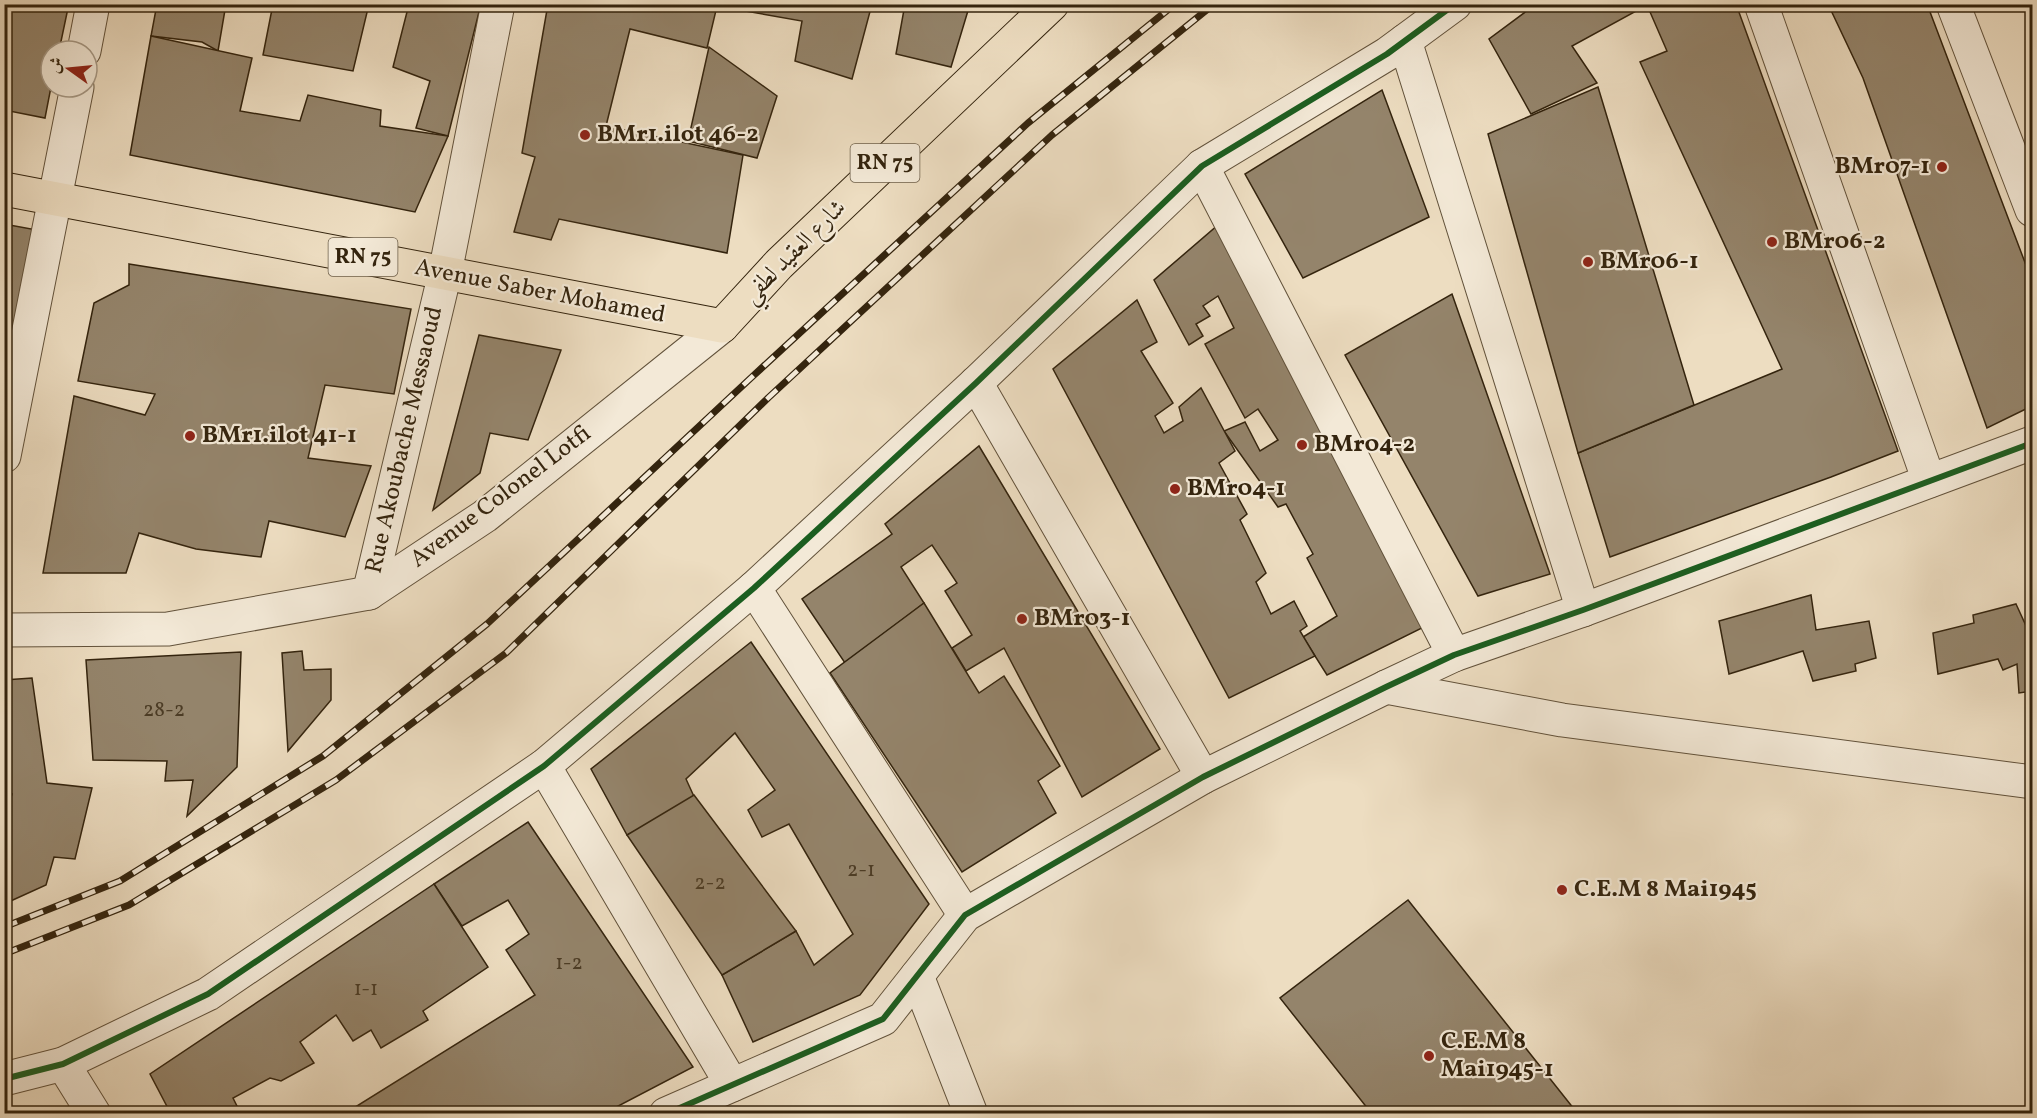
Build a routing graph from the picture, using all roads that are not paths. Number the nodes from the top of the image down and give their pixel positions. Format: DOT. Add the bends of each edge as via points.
graph roads {
  1 [pos="93,4"];
  2 [pos="498,4"];
  3 [pos="1052,4"];
  4 [pos="1455,4"];
  5 [pos="1761,4"];
  6 [pos="1953,4"];
  7 [pos="86,39"];
  8 [pos="1405,41"];
  9 [pos="75,99"];
  10 [pos="1202,166"];
  11 [pos="4,189"];
  12 [pos="55,199"];
  13 [pos="2032,210"];
  14 [pos="445,273"];
  15 [pos="722,326"];
  16 [pos="976,383"];
  17 [pos="2032,442"];
  18 [pos="4,456"];
  19 [pos="1929,481"];
  20 [pos="754,588"];
  21 [pos="369,593"];
  22 [pos="1583,610"];
  23 [pos="4,630"];
  24 [pos="1454,655"];
  25 [pos="1386,687"];
  26 [pos="544,766"];
  27 [pos="1203,777"];
  28 [pos="2032,782"];
  29 [pos="965,915"];
  30 [pos="917,976"];
  31 [pos="63,1064"];
  32 [pos="4,1079"];
  33 [pos="732,1085"];
  34 [pos="94,1113"];
  35 [pos="666,1113"];
  36 [pos="971,1113"];
  1 -- 7 [label="street"];
  2 -- 14 [label="street, Rue Akoubache Messaoud"];
  3 -- 15 [label="main road, شارع العقيد لطفي / RN 75" via="779,264"];
  4 -- 8 [label="street"];
  5 -- 19 [label="street"];
  6 -- 13 [label="street"];
  8 -- 10 [label="street"];
  8 -- 22 [label="street"];
  9 -- 12 [label="street"];
  10 -- 16 [label="street"];
  10 -- 24 [label="street"];
  11 -- 12 [label="main road, Avenue Saber Mohamed / RN 75"];
  12 -- 14 [label="main road, Avenue Saber Mohamed / RN 75"];
  12 -- 18 [label="street"];
  14 -- 15 [label="main road, Avenue Saber Mohamed / RN 75"];
  14 -- 21 [label="street, Rue Akoubache Messaoud"];
  15 -- 21 [label="street, Avenue Colonel Lotfi" via="485,516"];
  16 -- 20 [label="street"];
  16 -- 27 [label="street"];
  17 -- 19 [label="street"];
  19 -- 22 [label="street"];
  20 -- 26 [label="street"];
  20 -- 29 [label="street"];
  21 -- 23 [label="street, Avenue Colonel Lotfi" via="168,629"];
  22 -- 24 [label="street"];
  24 -- 25 [label="street"];
  25 -- 27 [label="street"];
  25 -- 28 [label="street" via="1562,720"];
  26 -- 31 [label="street" via="208,994"];
  26 -- 33 [label="street"];
  27 -- 29 [label="street"];
  29 -- 30 [label="street"];
  30 -- 33 [label="street" via="883,1019"];
  30 -- 36 [label="street"];
  31 -- 32 [label="street"];
  31 -- 34 [label="street"];
  33 -- 35 [label="street"];
}
